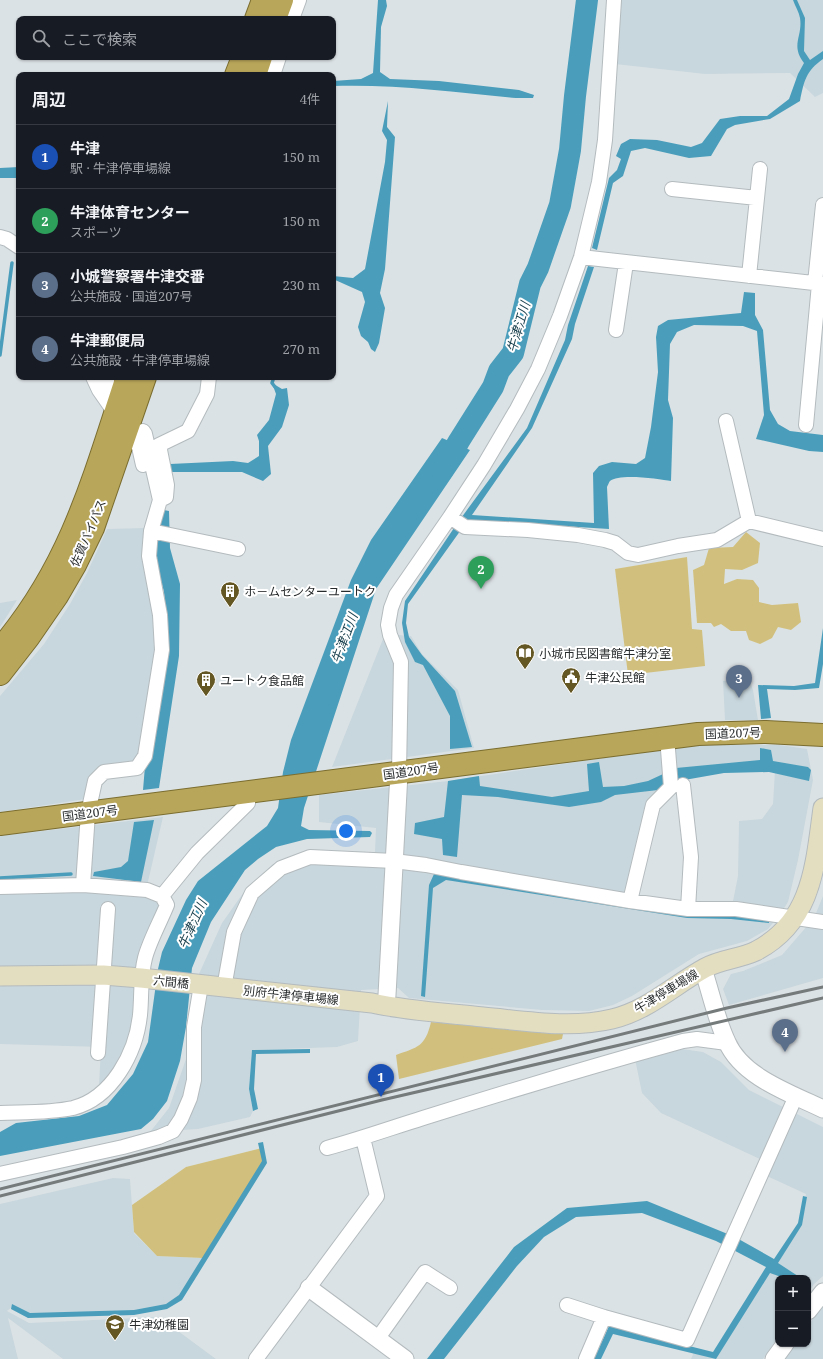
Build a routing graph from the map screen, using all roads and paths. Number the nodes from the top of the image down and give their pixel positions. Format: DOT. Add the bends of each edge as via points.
graph roads {
  1 [pos="263,0"];
  2 [pos="282,0"];
  3 [pos="299,0"];
  4 [pos="614,0"];
  5 [pos="257,16"];
  6 [pos="276,16"];
  7 [pos="293,16"];
  8 [pos="242,60"];
  9 [pos="260,60"];
  10 [pos="278,60"];
  11 [pos="237,72"];
  12 [pos="256,72"];
  13 [pos="274,72"];
  14 [pos="760,169"];
  15 [pos="672,189"];
  16 [pos="757,198"];
  17 [pos="823,205"];
  18 [pos="0,237"];
  19 [pos="16,245"];
  20 [pos="589,258"];
  21 [pos="626,263"];
  22 [pos="749,276"];
  23 [pos="819,284"];
  24 [pos="616,330"];
  25 [pos="94,380"];
  26 [pos="114,380"];
  27 [pos="144,380"];
  28 [pos="209,380"];
  29 [pos="726,421"];
  30 [pos="128,425"];
  31 [pos="806,425"];
  32 [pos="158,507"];
  33 [pos="457,521"];
  34 [pos="749,521"];
  35 [pos="151,531"];
  36 [pos="823,539"];
  37 [pos="238,549"];
  38 [pos="0,649"];
  39 [pos="0,674"];
  40 [pos="823,736"];
  41 [pos="667,738"];
  42 [pos="399,773"];
  43 [pos="677,786"];
  44 [pos="254,791"];
  45 [pos="823,808"];
  46 [pos="88,813"];
  47 [pos="0,824"];
  48 [pos="394,861"];
  49 [pos="83,885"];
  50 [pos="0,886"];
  51 [pos="162,896"];
  52 [pos="630,901"];
  53 [pos="688,908"];
  54 [pos="108,909"];
  55 [pos="795,918"];
  56 [pos="823,922"];
  57 [pos="703,969"];
  58 [pos="103,975"];
  59 [pos="0,976"];
  60 [pos="143,978"];
  61 [pos="199,985"];
  62 [pos="224,988"];
  63 [pos="385,1006"];
  64 [pos="727,1043"];
  65 [pos="98,1053"];
  66 [pos="796,1096"];
  67 [pos="823,1109"];
  68 [pos="0,1113"];
  69 [pos="363,1138"];
  70 [pos="327,1148"];
  71 [pos="0,1174"];
  72 [pos="309,1288"];
  73 [pos="450,1288"];
  74 [pos="823,1292"];
  75 [pos="567,1305"];
  76 [pos="811,1307"];
  77 [pos="604,1317"];
  78 [pos="378,1338"];
  79 [pos="783,1347"];
  80 [pos="256,1359"];
  81 [pos="405,1359"];
  82 [pos="586,1359"];
  83 [pos="774,1359"];
  1 -- 5 [label="highway"];
  2 -- 6 [label="highway"];
  3 -- 7 [label="street"];
  4 -- 20 [label="street" via="605,140"];
  8 -- 11 [label="highway"];
  9 -- 12 [label="highway"];
  10 -- 13 [label="street"];
  14 -- 16 [label="street"];
  15 -- 16 [label="street"];
  16 -- 22 [label="street"];
  17 -- 23 [label="street"];
  18 -- 19 [label="street"];
  20 -- 21 [label="street"];
  20 -- 33 [label="street" via="560,316 538,369 484,465"];
  21 -- 22 [label="street"];
  21 -- 24 [label="street"];
  22 -- 23 [label="street"];
  23 -- 31 [label="street"];
  25 -- 30 [label="street" via="99,390"];
  26 -- 30 [label="highway, 佐賀バイパス"];
  27 -- 30 [label="highway, 佐賀バイパス"];
  28 -- 32 [label="street" via="207,394 188,431 159,445 167,485 166,497"];
  29 -- 34 [label="street"];
  30 -- 32 [label="street" via="139,447"];
  30 -- 38 [label="highway, 佐賀バイパス" via="85,499 53,571 28,612"];
  30 -- 39 [label="highway, 佐賀バイパス" via="93,528 75,565 57,596"];
  32 -- 35 [label="street"];
  33 -- 34 [label="street" via="605,540 615,543 628,553 638,555 718,540"];
  33 -- 42 [label="street" via="396,595 391,608 388,625 401,662"];
  34 -- 36 [label="street"];
  35 -- 37 [label="street"];
  35 -- 46 [label="street" via="149,556 160,615 162,650 145,756 137,768 104,772 99,776 95,781"];
  40 -- 41 [label="highway, 国道207号" via="738,732"];
  41 -- 42 [label="highway, 国道207号"];
  41 -- 43 [label="street" via="670,769"];
  42 -- 44 [label="highway, 国道207号"];
  42 -- 48 [label="street"];
  43 -- 52 [label="street" via="653,805"];
  43 -- 53 [label="street" via="691,857"];
  44 -- 46 [label="highway, 国道207号"];
  44 -- 51 [label="street" via="248,804 197,853"];
  45 -- 55 [label="main road, 牛津停車場線" via="811,882"];
  46 -- 47 [label="highway, 国道207号"];
  46 -- 49 [label="street"];
  48 -- 52 [label="street" via="426,864"];
  48 -- 62 [label="street" via="310,857 281,868 252,893 234,932"];
  48 -- 63 [label="street"];
  49 -- 50 [label="street"];
  49 -- 51 [label="street" via="147,890"];
  51 -- 60 [label="street" via="167,905 145,956"];
  52 -- 53 [label="street"];
  53 -- 55 [label="street" via="736,909"];
  54 -- 58 [label="street"];
  55 -- 56 [label="street"];
  55 -- 57 [label="main road, 牛津停車場線" via="767,945"];
  57 -- 63 [label="main road, 牛津停車場線" via="639,1009 613,1019 585,1024 553,1024"];
  57 -- 64 [label="street"];
  58 -- 59 [label="main road"];
  58 -- 60 [label="main road"];
  58 -- 65 [label="street"];
  60 -- 61 [label="main road, 六間橋"];
  60 -- 68 [label="street" via="137,1032 124,1066 106,1090 73,1108"];
  61 -- 62 [label="main road, 別府牛津停車場線"];
  61 -- 71 [label="street" via="194,1027 194,1080 190,1098 173,1131 130,1145"];
  62 -- 63 [label="main road, 別府牛津停車場線"];
  64 -- 66 [label="street" via="752,1072"];
  64 -- 69 [label="street" via="683,1040"];
  66 -- 67 [label="street"];
  66 -- 77 [label="street" via="687,1340"];
  69 -- 70 [label="street"];
  69 -- 72 [label="street" via="377,1196"];
  72 -- 78 [label="street"];
  72 -- 80 [label="street"];
  73 -- 78 [label="street" via="425,1272"];
  74 -- 76 [label="street"];
  75 -- 77 [label="street"];
  77 -- 82 [label="street"];
  78 -- 81 [label="street"];
  79 -- 83 [label="street"];
}
